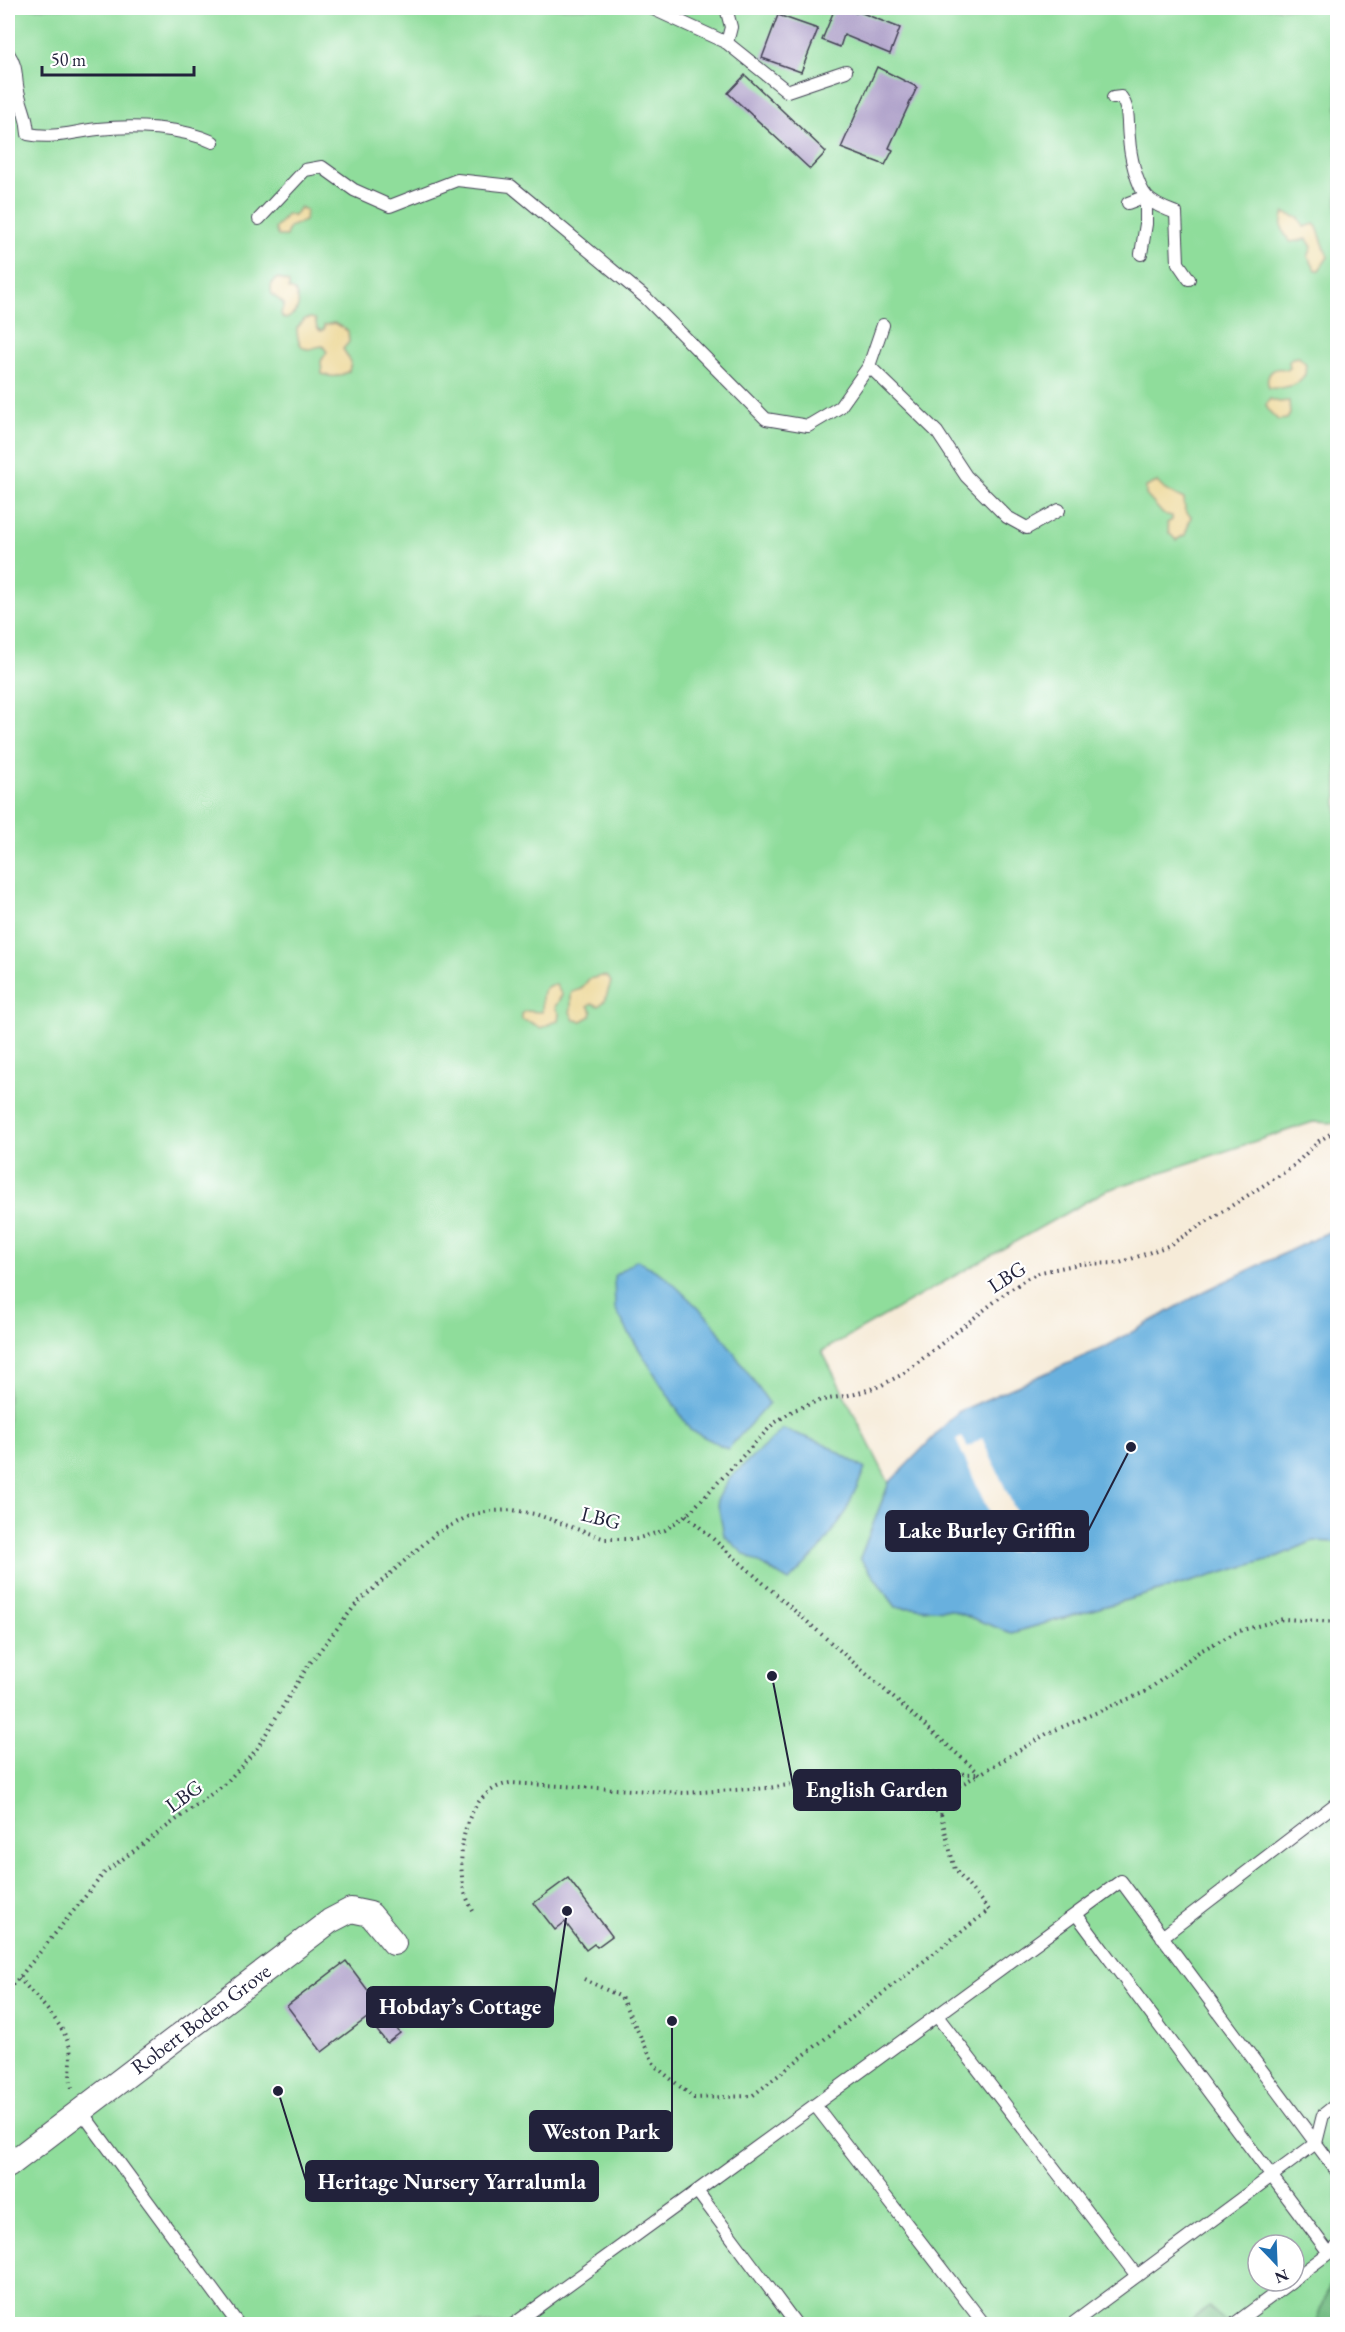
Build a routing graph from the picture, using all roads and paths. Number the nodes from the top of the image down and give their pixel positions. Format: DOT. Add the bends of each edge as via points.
graph roads {
  1 [pos="651,8"];
  2 [pos="726,8"];
  3 [pos="727,43"];
  4 [pos="8,53"];
  5 [pos="846,71"];
  6 [pos="1113,98"];
  7 [pos="213,142"];
  8 [pos="1146,196"];
  9 [pos="1128,203"];
  10 [pos="259,219"];
  11 [pos="1141,254"];
  12 [pos="1189,279"];
  13 [pos="883,325"];
  14 [pos="869,366"];
  15 [pos="1059,510"];
  16 [pos="1338,1129"];
  17 [pos="686,1515"];
  18 [pos="1338,1622"];
  19 [pos="892,1773"];
  20 [pos="980,1774"];
  21 [pos="1338,1802"];
  22 [pos="940,1815"];
  23 [pos="472,1911"];
  24 [pos="1076,1914"];
  25 [pos="1162,1937"];
  26 [pos="394,1943"];
  27 [pos="19,1978"];
  28 [pos="584,1979"];
  29 [pos="8,1989"];
  30 [pos="937,2016"];
  31 [pos="1338,2103"];
  32 [pos="815,2105"];
  33 [pos="81,2111"];
  34 [pos="1316,2143"];
  35 [pos="8,2166"];
  36 [pos="1338,2173"];
  37 [pos="1272,2176"];
  38 [pos="697,2191"];
  39 [pos="1333,2250"];
  40 [pos="1306,2270"];
  41 [pos="1137,2276"];
  42 [pos="1276,2293"];
  43 [pos="238,2325"];
  44 [pos="514,2325"];
  45 [pos="796,2325"];
  46 [pos="984,2325"];
  47 [pos="1072,2325"];
  48 [pos="1234,2325"];
  1 -- 3 [label="lane"];
  2 -- 3 [label="lane" via="730,27"];
  3 -- 5 [label="lane" via="788,91"];
  4 -- 7 [label="lane" via="15,63 28,134 48,137 100,129 157,129 196,134"];
  6 -- 8 [label="lane" via="1121,97 1127,105 1134,170"];
  8 -- 9 [label="lane"];
  8 -- 11 [label="lane"];
  8 -- 12 [label="lane" via="1176,213 1178,263"];
  10 -- 14 [label="lane" via="305,170 322,167 354,190 390,206 456,180 511,186 646,298 766,419 808,426 840,407"];
  13 -- 14 [label="lane"];
  14 -- 15 [label="lane" via="938,432 966,476 1007,517 1027,528"];
  16 -- 17 [label="path, LBG" via="1291,1168 1168,1246 1120,1263 1079,1264 1028,1278 903,1374 880,1386 794,1410 773,1424"];
  17 -- 20 [label="path"];
  17 -- 27 [label="path, LBG" via="665,1530 636,1539 605,1539 513,1510 471,1515 436,1533 357,1603 307,1667 256,1750 225,1784 105,1872"];
  18 -- 20 [label="path" via="1283,1619 1239,1631 1200,1651 1145,1692 1048,1733"];
  19 -- 20 [label="path"];
  19 -- 22 [label="path"];
  19 -- 23 [label="path" via="768,1788 684,1793 499,1785 478,1801 461,1847 463,1887"];
  20 -- 22 [label="path" via="951,1790"];
  21 -- 25 [label="lane"];
  22 -- 28 [label="path" via="955,1870 989,1910 752,2096 694,2098 655,2066 621,1997"];
  24 -- 25 [label="lane" via="1121,1881"];
  24 -- 30 [label="lane"];
  24 -- 37 [label="lane"];
  25 -- 34 [label="lane"];
  26 -- 33 [label="street, Robert Boden Grove" via="369,1914 351,1910"];
  27 -- 29 [label="path, LBG"];
  27 -- 33 [label="path" via="66,2034 71,2052 71,2084"];
  30 -- 32 [label="lane"];
  30 -- 41 [label="lane"];
  31 -- 34 [label="lane" via="1323,2115"];
  32 -- 38 [label="lane"];
  32 -- 46 [label="lane"];
  33 -- 35 [label="street, Robert Boden Grove"];
  33 -- 43 [label="lane"];
  34 -- 36 [label="lane"];
  34 -- 37 [label="lane"];
  37 -- 39 [label="lane"];
  37 -- 41 [label="lane"];
  38 -- 44 [label="lane"];
  38 -- 45 [label="lane"];
  39 -- 40 [label="lane"];
  41 -- 47 [label="lane"];
  42 -- 48 [label="lane"];
}
